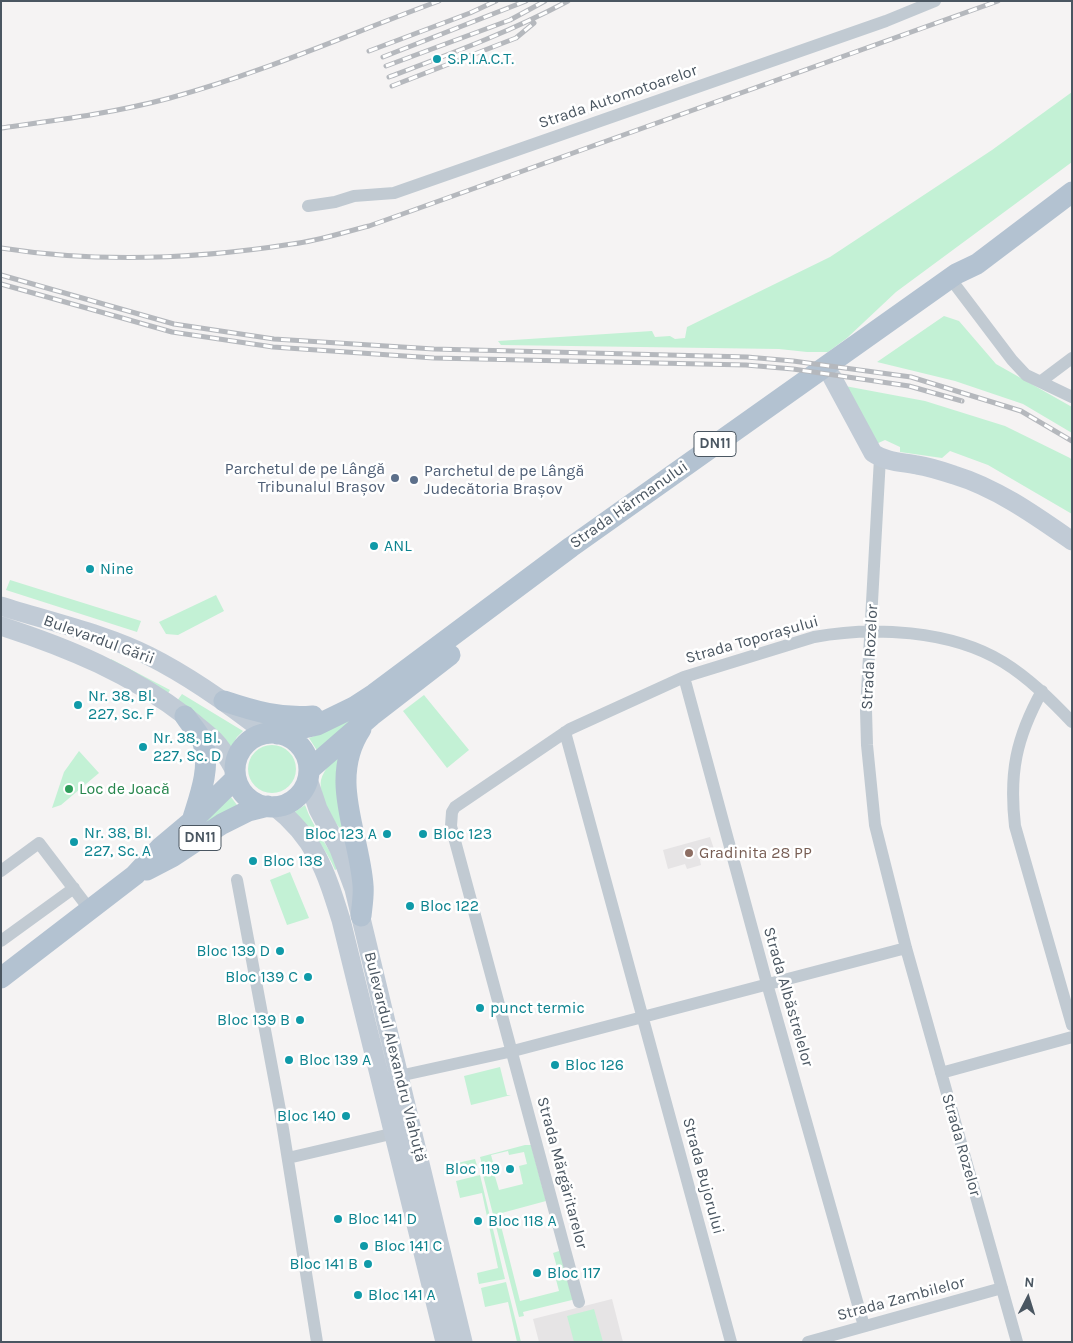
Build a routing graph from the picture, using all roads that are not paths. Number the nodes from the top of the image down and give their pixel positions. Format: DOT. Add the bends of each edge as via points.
graph roads {
  1 [pos="935,1"];
  2 [pos="1072,192"];
  3 [pos="308,206"];
  4 [pos="976,264"];
  5 [pos="956,286"];
  6 [pos="1072,358"];
  7 [pos="832,377"];
  8 [pos="1040,382"];
  9 [pos="1072,397"];
  10 [pos="880,458"];
  11 [pos="1072,541"];
  12 [pos="1,606"];
  13 [pos="1,626"];
  14 [pos="871,631"];
  15 [pos="684,677"];
  16 [pos="1042,691"];
  17 [pos="224,701"];
  18 [pos="340,714"];
  19 [pos="185,716"];
  20 [pos="371,716"];
  21 [pos="1072,722"];
  22 [pos="565,732"];
  23 [pos="272,734"];
  24 [pos="308,774"];
  25 [pos="236,775"];
  26 [pos="271,806"];
  27 [pos="452,812"];
  28 [pos="192,821"];
  29 [pos="1,871"];
  30 [pos="135,875"];
  31 [pos="237,880"];
  32 [pos="74,888"];
  33 [pos="90,910"];
  34 [pos="361,916"];
  35 [pos="1,941"];
  36 [pos="906,948"];
  37 [pos="1,978"];
  38 [pos="768,985"];
  39 [pos="643,1018"];
  40 [pos="1072,1025"];
  41 [pos="1072,1037"];
  42 [pos="513,1052"];
  43 [pos="941,1073"];
  44 [pos="399,1076"];
  45 [pos="395,1133"];
  46 [pos="288,1158"];
  47 [pos="1002,1288"];
  48 [pos="579,1302"];
  49 [pos="864,1326"];
  50 [pos="317,1342"];
  51 [pos="446,1342"];
  52 [pos="463,1342"];
  53 [pos="731,1342"];
  54 [pos="808,1342"];
  55 [pos="1017,1342"];
  1 -- 3 [label="street, Strada Automotoarelor" via="394,193 354,196"];
  2 -- 4 [label="main road, Strada Hărmanului / DN11"];
  4 -- 5 [label="main road, Strada Hărmanului / DN11"];
  4 -- 18 [label="main road, Strada Hărmanului / DN11" via="948,279 571,547 374,694"];
  5 -- 7 [label="main road, Strada Hărmanului / DN11"];
  5 -- 8 [label="street" via="1012,360 1026,375"];
  6 -- 8 [label="street"];
  7 -- 10 [label="main road" via="872,453"];
  7 -- 20 [label="main road, Strada Hărmanului / DN11" via="528,596"];
  8 -- 9 [label="street"];
  10 -- 11 [label="main road" via="957,475 1029,512"];
  10 -- 14 [label="street, Strada Rozelor"];
  12 -- 17 [label="main road, Bulevardul Gării" via="147,655"];
  13 -- 19 [label="main road, Bulevardul Gării" via="100,664 142,686"];
  14 -- 15 [label="street, Strada Toporașului" via="814,637"];
  14 -- 16 [label="street, Strada Toporașului" via="928,636 972,647 1004,662"];
  14 -- 36 [label="street, Strada Rozelor" via="866,710 874,825"];
  15 -- 22 [label="street, Strada Toporașului"];
  15 -- 38 [label="street, Strada Albăstrelelor"];
  16 -- 21 [label="street, Strada Toporașului"];
  16 -- 40 [label="street" via="1016,752 1012,799 1015,826"];
  17 -- 18 [label="main road" via="284,717"];
  17 -- 23 [label="main road, Bulevardul Gării"];
  18 -- 23 [label="main road, Strada Hărmanului / DN11" via="317,725"];
  19 -- 25 [label="main road, Bulevardul Gării" via="215,740"];
  19 -- 28 [label="main road" via="202,742 205,756 201,790"];
  20 -- 24 [label="main road, Strada Hărmanului / DN11"];
  20 -- 34 [label="main road" via="354,740 346,766 346,789 364,886"];
  22 -- 27 [label="street, Strada Toporașului" via="461,802"];
  22 -- 39 [label="street, Strada Bujorului"];
  23 -- 24 [label="main road" via="292,740 303,750"];
  23 -- 25 [label="main road" via="254,738 242,748 236,763"];
  24 -- 26 [label="main road" via="301,793 289,802"];
  24 -- 34 [label="main road, Bulevardul Alexandru Vlahuță" via="318,809 340,849"];
  25 -- 26 [label="main road" via="245,795"];
  25 -- 28 [label="main road, DN11"];
  26 -- 30 [label="main road, DN11" via="248,811 222,824 172,858"];
  26 -- 45 [label="main road, Bulevardul Alexandru Vlahuță" via="287,816 314,849 326,873"];
  27 -- 42 [label="street, Strada Mărgăritarelor" via="459,855"];
  28 -- 30 [label="main road, DN11"];
  29 -- 32 [label="street" via="39,843"];
  30 -- 33 [label="main road, DN11"];
  31 -- 46 [label="street"];
  32 -- 33 [label="street"];
  32 -- 35 [label="street"];
  33 -- 37 [label="main road, DN11"];
  34 -- 44 [label="main road, Bulevardul Alexandru Vlahuță"];
  36 -- 38 [label="street"];
  36 -- 43 [label="street, Strada Rozelor"];
  38 -- 39 [label="street"];
  38 -- 49 [label="street, Strada Albăstrelelor"];
  39 -- 42 [label="street"];
  39 -- 53 [label="street, Strada Bujorului"];
  41 -- 43 [label="street"];
  42 -- 44 [label="street"];
  42 -- 48 [label="street, Strada Mărgăritarelor"];
  43 -- 47 [label="street, Strada Rozelor"];
  44 -- 52 [label="main road, Bulevardul Alexandru Vlahuță"];
  45 -- 46 [label="street"];
  45 -- 51 [label="main road, Bulevardul Alexandru Vlahuță"];
  46 -- 50 [label="street"];
  47 -- 49 [label="street, Strada Zambilelor"];
  47 -- 55 [label="street, Strada Rozelor"];
  49 -- 54 [label="street, Strada Zambilelor"];
}
